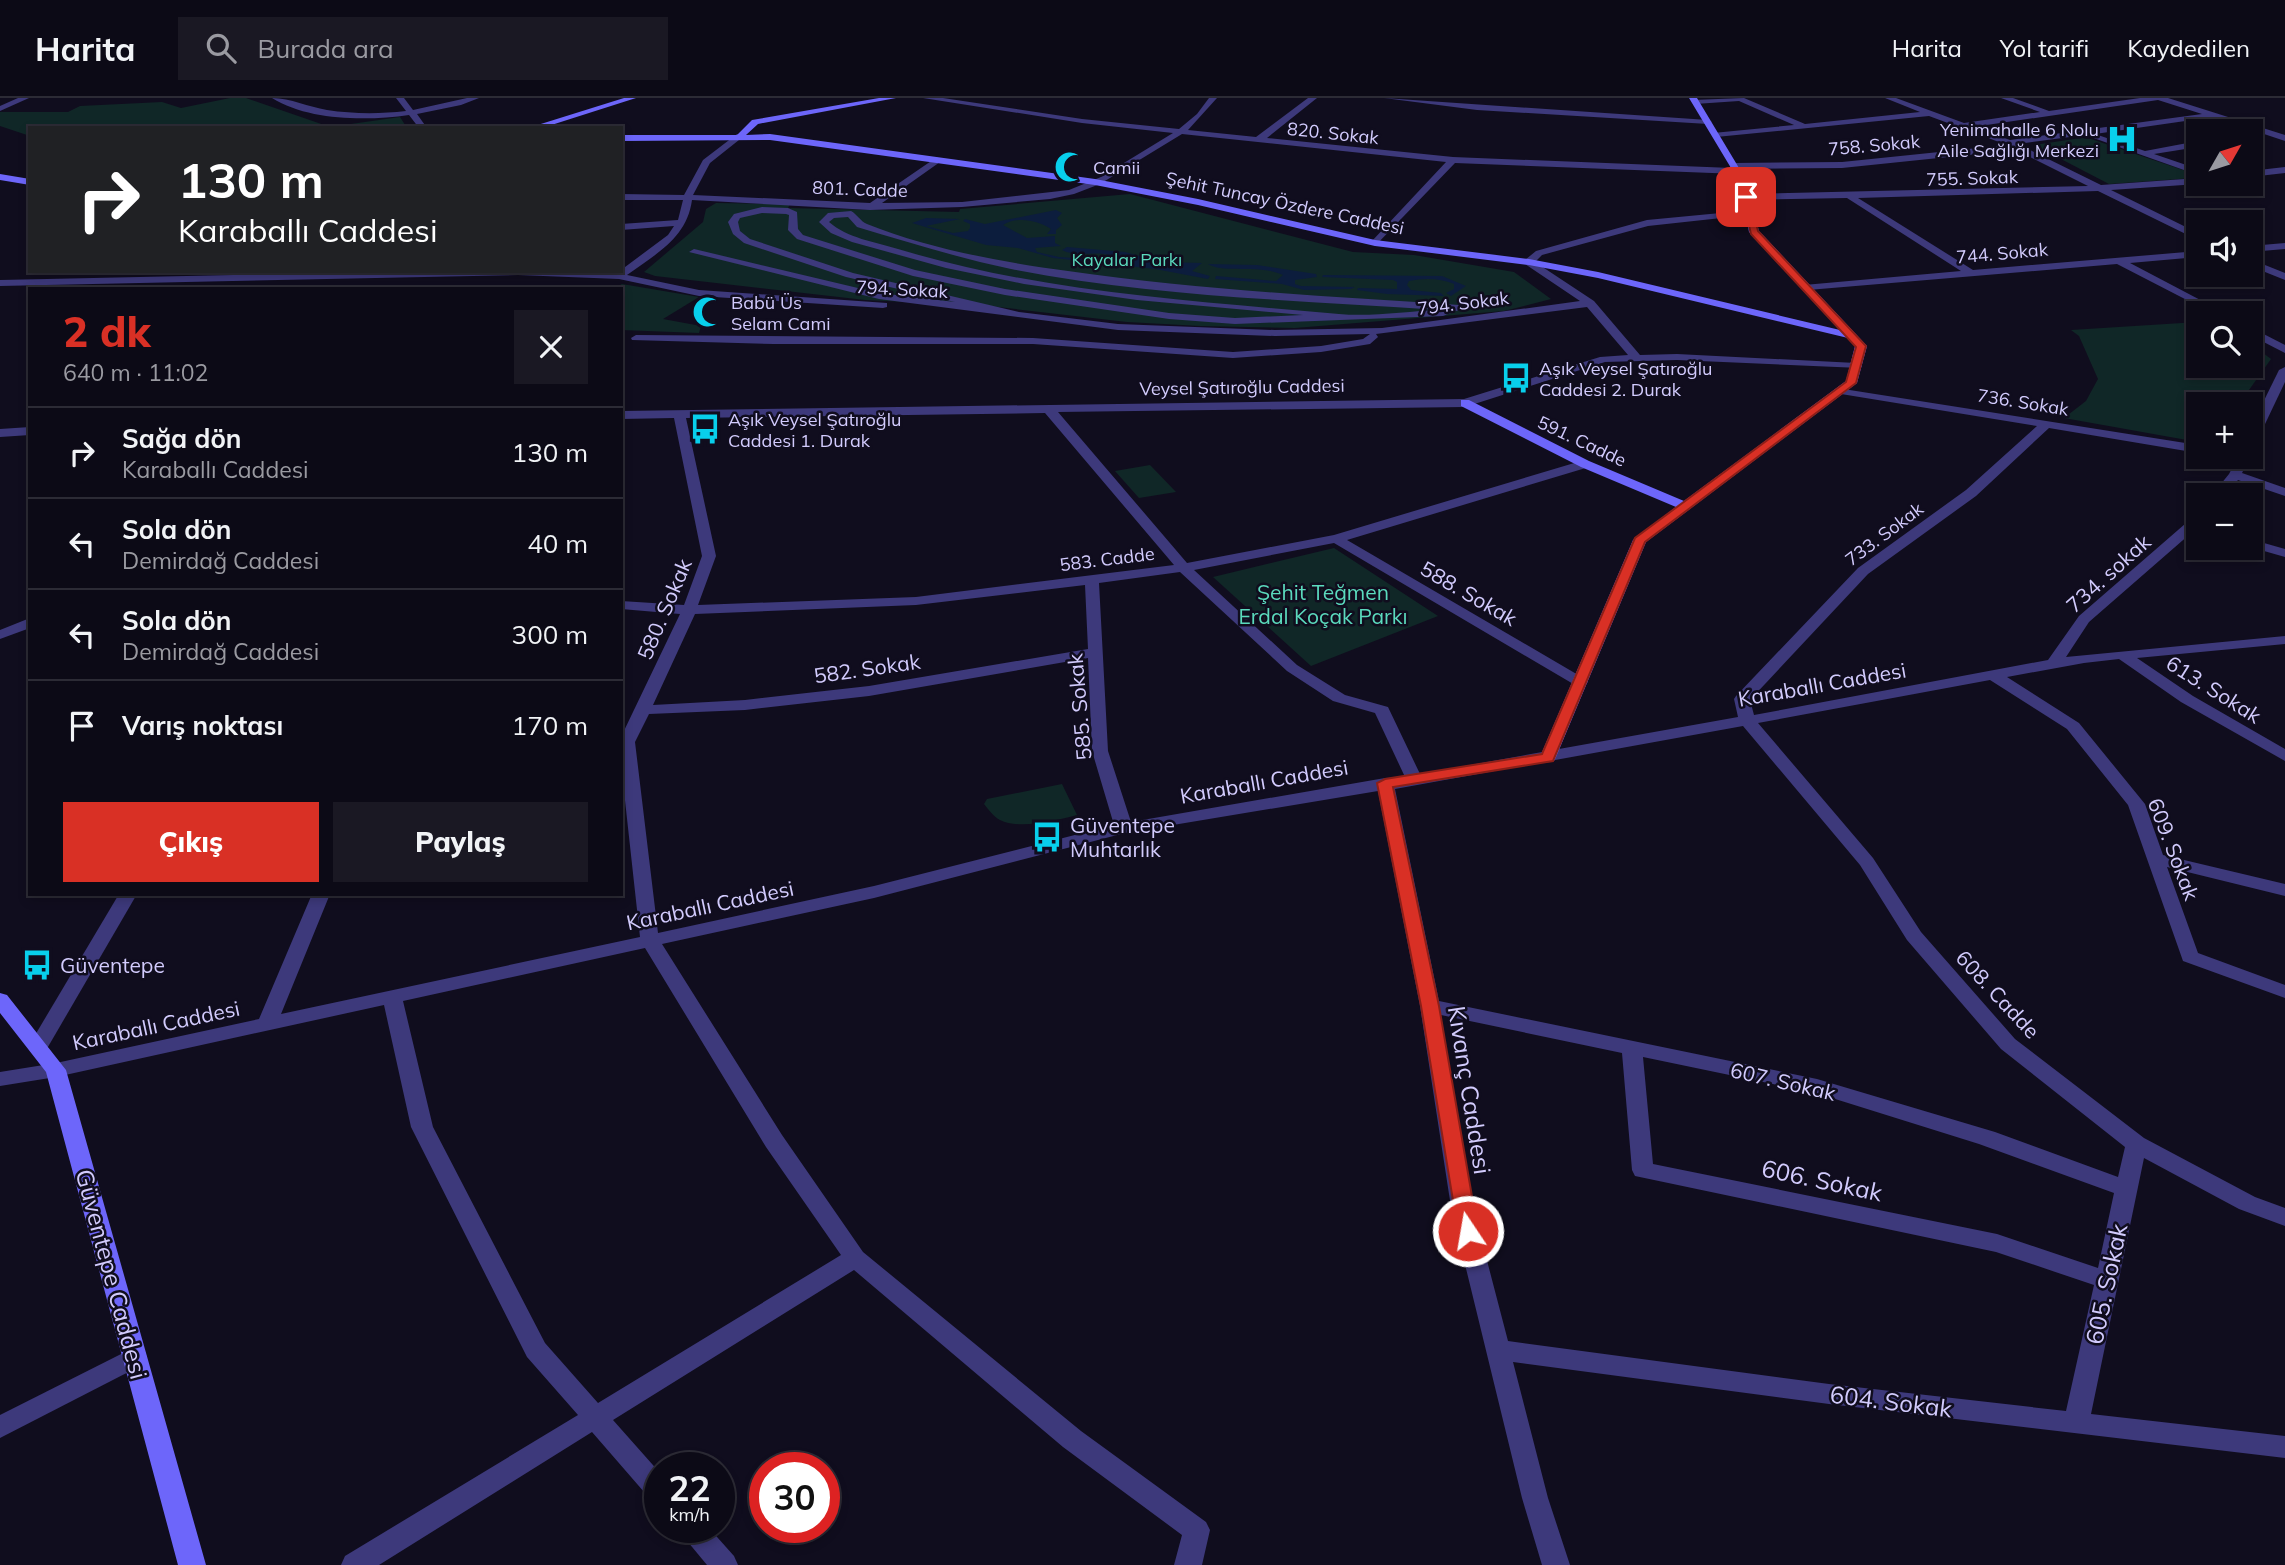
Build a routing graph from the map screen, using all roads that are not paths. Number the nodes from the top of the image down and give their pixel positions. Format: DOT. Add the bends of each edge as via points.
graph roads {
  1 [pos="25,98"];
  2 [pos="276,98"];
  3 [pos="400,98"];
  4 [pos="475,98"];
  5 [pos="632,98"];
  6 [pos="892,98"];
  7 [pos="927,98"];
  8 [pos="1213,98"];
  9 [pos="1313,98"];
  10 [pos="1388,98"];
  11 [pos="1889,98"];
  12 [pos="2005,98"];
  13 [pos="2158,98"];
  14 [pos="1694,100"];
  15 [pos="0,109"];
  16 [pos="409,112"];
  17 [pos="2050,113"];
  18 [pos="1930,114"];
  19 [pos="2213,114"];
  20 [pos="1708,122"];
  21 [pos="1962,125"];
  22 [pos="421,126"];
  23 [pos="539,126"];
  24 [pos="1806,126"];
  25 [pos="1184,131"];
  26 [pos="2268,132"];
  27 [pos="2084,133"];
  28 [pos="2263,133"];
  29 [pos="1716,135"];
  30 [pos="740,136"];
  31 [pos="623,138"];
  32 [pos="2285,138"];
  33 [pos="1255,140"];
  34 [pos="2013,145"];
  35 [pos="2186,146"];
  36 [pos="2144,153"];
  37 [pos="937,160"];
  38 [pos="1452,160"];
  39 [pos="2186,168"];
  40 [pos="1736,169"];
  41 [pos="2285,170"];
  42 [pos="2263,173"];
  43 [pos="0,177"];
  44 [pos="28,182"];
  45 [pos="1096,182"];
  46 [pos="2186,182"];
  47 [pos="2104,188"];
  48 [pos="688,196"];
  49 [pos="623,197"];
  50 [pos="1746,197"];
  51 [pos="1852,198"];
  52 [pos="870,207"];
  53 [pos="1749,212"];
  54 [pos="681,223"];
  55 [pos="623,227"];
  56 [pos="2186,231"];
  57 [pos="1375,243"];
  58 [pos="2285,246"];
  59 [pos="2263,248"];
  60 [pos="694,252"];
  61 [pos="2186,255"];
  62 [pos="2119,261"];
  63 [pos="1529,262"];
  64 [pos="2263,268"];
  65 [pos="258,273"];
  66 [pos="484,273"];
  67 [pos="544,273"];
  68 [pos="1971,273"];
  69 [pos="620,276"];
  70 [pos="2285,277"];
  71 [pos="249,280"];
  72 [pos="0,283"];
  73 [pos="1808,288"];
  74 [pos="2197,301"];
  75 [pos="1590,303"];
  76 [pos="1015,313"];
  77 [pos="1335,316"];
  78 [pos="1382,331"];
  79 [pos="1852,336"];
  80 [pos="2263,337"];
  81 [pos="635,338"];
  82 [pos="2285,350"];
  83 [pos="1637,358"];
  84 [pos="1856,366"];
  85 [pos="2285,370"];
  86 [pos="1841,390"];
  87 [pos="1465,403"];
  88 [pos="1047,407"];
  89 [pos="679,414"];
  90 [pos="623,415"];
  91 [pos="2263,416"];
  92 [pos="2046,424"];
  93 [pos="28,431"];
  94 [pos="0,433"];
  95 [pos="2186,447"];
  96 [pos="1585,464"];
  97 [pos="2238,469"];
  98 [pos="2235,475"];
  99 [pos="2228,483"];
  100 [pos="2285,492"];
  101 [pos="1686,506"];
  102 [pos="2186,533"];
  103 [pos="1336,539"];
  104 [pos="2263,547"];
  105 [pos="2285,553"];
  106 [pos="1184,568"];
  107 [pos="1092,580"];
  108 [pos="623,605"];
  109 [pos="689,610"];
  110 [pos="28,623"];
  111 [pos="0,635"];
  112 [pos="2285,640"];
  113 [pos="1096,652"];
  114 [pos="2123,655"];
  115 [pos="2053,664"];
  116 [pos="1993,675"];
  117 [pos="1580,682"];
  118 [pos="643,710"];
  119 [pos="1747,721"];
  120 [pos="2285,756"];
  121 [pos="1548,757"];
  122 [pos="1414,779"];
  123 [pos="1385,783"];
  124 [pos="1124,828"];
  125 [pos="2155,859"];
  126 [pos="2285,890"];
  127 [pos="127,896"];
  128 [pos="320,896"];
  129 [pos="650,941"];
  130 [pos="2285,992"];
  131 [pos="392,997"];
  132 [pos="0,1000"];
  133 [pos="1430,1006"];
  134 [pos="267,1024"];
  135 [pos="38,1047"];
  136 [pos="1632,1047"];
  137 [pos="56,1070"];
  138 [pos="0,1079"];
  139 [pos="2136,1144"];
  140 [pos="2127,1189"];
  141 [pos="2285,1217"];
  142 [pos="855,1258"];
  143 [pos="2107,1280"];
  144 [pos="1498,1350"];
  145 [pos="135,1357"];
  146 [pos="595,1418"];
  147 [pos="2077,1424"];
  148 [pos="0,1427"];
  149 [pos="2285,1447"];
  150 [pos="644,1474"];
  151 [pos="705,1543"];
  152 [pos="192,1565"];
  153 [pos="355,1565"];
  154 [pos="724,1565"];
  155 [pos="1188,1565"];
  156 [pos="1556,1565"];
  1 -- 15 [label="street"];
  2 -- 16 [label="street" via="328,113"];
  3 -- 16 [label="street"];
  4 -- 16 [label="street"];
  5 -- 23 [label="street"];
  6 -- 30 [label="street" via="755,122"];
  7 -- 25 [label="street, 820. Sokak"];
  8 -- 25 [label="street, 801. Cadde" via="1205,114"];
  9 -- 33 [label="street"];
  10 -- 20 [label="street"];
  11 -- 18 [label="street"];
  12 -- 17 [label="street"];
  13 -- 17 [label="street"];
  13 -- 19 [label="street"];
  14 -- 20 [label="street"];
  14 -- 24 [label="street" via="1740,99"];
  16 -- 22 [label="street"];
  17 -- 21 [label="street"];
  18 -- 21 [label="street"];
  18 -- 24 [label="street"];
  19 -- 26 [label="street"];
  19 -- 27 [label="street, 758. Sokak"];
  20 -- 29 [label="street"];
  21 -- 34 [label="street"];
  24 -- 29 [label="street"];
  25 -- 33 [label="street, 820. Sokak"];
  25 -- 45 [label="street, 801. Cadde"];
  26 -- 28 [label="street"];
  26 -- 32 [label="street"];
  27 -- 34 [label="street, 758. Sokak"];
  27 -- 36 [label="street"];
  29 -- 40 [label="street"];
  30 -- 31 [label="street, Şehit Tuncay Özdere Caddesi"];
  30 -- 37 [label="street, Şehit Tuncay Özdere Caddesi" via="770,136"];
  30 -- 48 [label="street" via="706,162"];
  33 -- 38 [label="street, 820. Sokak"];
  34 -- 40 [label="street, 758. Sokak" via="1842,165"];
  34 -- 47 [label="street"];
  35 -- 36 [label="street"];
  36 -- 39 [label="street"];
  37 -- 45 [label="street, Şehit Tuncay Özdere Caddesi"];
  37 -- 52 [label="street"];
  38 -- 40 [label="street, 820. Sokak"];
  38 -- 57 [label="street"];
  40 -- 50 [label="street"];
  41 -- 42 [label="street"];
  43 -- 44 [label="street"];
  45 -- 52 [label="street, 801. Cadde" via="1045,196 964,206"];
  45 -- 57 [label="street, Şehit Tuncay Özdere Caddesi"];
  46 -- 47 [label="street, 755. Sokak"];
  47 -- 51 [label="street, 755. Sokak"];
  47 -- 56 [label="street"];
  48 -- 49 [label="street, 801. Cadde"];
  48 -- 52 [label="street, 801. Cadde"];
  48 -- 54 [label="street"];
  50 -- 51 [label="street, 755. Sokak"];
  50 -- 53 [label="street"];
  51 -- 68 [label="street"];
  53 -- 63 [label="street" via="1647,223 1539,254"];
  53 -- 73 [label="street" via="1754,232"];
  54 -- 55 [label="street"];
  54 -- 69 [label="street" via="671,237"];
  57 -- 63 [label="street, Şehit Tuncay Özdere Caddesi"];
  58 -- 59 [label="street"];
  60 -- 76 [label="street" via="879,296"];
  61 -- 62 [label="street, 744. Sokak"];
  62 -- 68 [label="street, 744. Sokak"];
  62 -- 74 [label="street"];
  63 -- 75 [label="street"];
  63 -- 79 [label="street, Şehit Tuncay Özdere Caddesi"];
  64 -- 70 [label="street"];
  65 -- 71 [label="street"];
  66 -- 71 [label="street, 794. Sokak"];
  67 -- 69 [label="street, 794. Sokak"];
  68 -- 73 [label="street, 744. Sokak"];
  69 -- 76 [label="street, 794. Sokak" via="699,293"];
  71 -- 72 [label="street, 794. Sokak"];
  73 -- 79 [label="street"];
  75 -- 78 [label="street, 794. Sokak"];
  75 -- 83 [label="street"];
  76 -- 77 [label="street" via="850,275 747,241 736,232 733,222 745,213 788,211 794,214 793,230 800,237 978,288 1169,316 1235,321"];
  76 -- 78 [label="street, 794. Sokak" via="1118,327 1275,333"];
  77 -- 77 [label="street" via="1443,313 1459,308 1188,290 1087,277 947,251 860,225 851,214 831,215 824,222 843,235 914,258 1007,278 1175,301"];
  78 -- 81 [label="street" via="1366,342 1233,355 1033,341"];
  79 -- 84 [label="street" via="1861,346"];
  80 -- 82 [label="street"];
  83 -- 84 [label="street, Veysel Şatıroğlu Caddesi"];
  83 -- 87 [label="street, Veysel Şatıroğlu Caddesi" via="1604,359"];
  84 -- 86 [label="street" via="1851,383"];
  85 -- 91 [label="street"];
  86 -- 92 [label="street, 736. Sokak"];
  86 -- 101 [label="street"];
  87 -- 88 [label="street, Veysel Şatıroğlu Caddesi"];
  87 -- 96 [label="street, 591. Cadde"];
  88 -- 89 [label="street, Veysel Şatıroğlu Caddesi"];
  88 -- 106 [label="street"];
  89 -- 90 [label="street, Veysel Şatıroğlu Caddesi"];
  89 -- 109 [label="street, 580. Sokak" via="709,556"];
  92 -- 95 [label="street, 736. Sokak"];
  92 -- 119 [label="street, 733. Sokak" via="1971,493 1863,571 1742,699"];
  93 -- 94 [label="street"];
  96 -- 101 [label="street, 591. Cadde"];
  96 -- 103 [label="street, 583. Cadde"];
  97 -- 98 [label="street"];
  98 -- 99 [label="street"];
  98 -- 100 [label="street"];
  101 -- 117 [label="street" via="1640,540"];
  102 -- 115 [label="street, 734. sokak" via="2084,619"];
  103 -- 106 [label="street, 583. Cadde"];
  103 -- 117 [label="street, 588. Sokak"];
  104 -- 105 [label="street"];
  106 -- 107 [label="street, 583. Cadde"];
  106 -- 122 [label="street" via="1292,668 1339,698 1382,710"];
  107 -- 109 [label="street, 583. Cadde" via="916,601"];
  107 -- 113 [label="street, 585. Sokak"];
  108 -- 109 [label="street, 583. Cadde"];
  109 -- 118 [label="street, 580. Sokak"];
  110 -- 111 [label="street"];
  112 -- 114 [label="street, Karaballı Caddesi"];
  113 -- 118 [label="street, 582. Sokak" via="869,691 745,705"];
  113 -- 124 [label="street, 585. Sokak" via="1100,751"];
  114 -- 115 [label="street, Karaballı Caddesi"];
  114 -- 120 [label="street, 613. Sokak"];
  115 -- 116 [label="street, Karaballı Caddesi"];
  116 -- 119 [label="street, Karaballı Caddesi"];
  116 -- 125 [label="street, 609. Sokak" via="2073,726 2136,804"];
  117 -- 121 [label="street"];
  118 -- 129 [label="street, 580. Sokak" via="627,741"];
  119 -- 121 [label="street, Karaballı Caddesi"];
  119 -- 139 [label="street, 608. Cadde" via="1867,862 1914,936 2008,1044"];
  121 -- 122 [label="street, Karaballı Caddesi"];
  122 -- 123 [label="street, Karaballı Caddesi"];
  123 -- 124 [label="street, Karaballı Caddesi"];
  123 -- 133 [label="street, Kıvanç Caddesi"];
  124 -- 129 [label="street, Karaballı Caddesi" via="874,892"];
  125 -- 126 [label="street"];
  125 -- 130 [label="street, 609. Sokak" via="2190,957"];
  127 -- 135 [label="street"];
  128 -- 134 [label="street"];
  129 -- 131 [label="street, Karaballı Caddesi"];
  129 -- 142 [label="street" via="774,1141"];
  131 -- 134 [label="street, Karaballı Caddesi"];
  131 -- 146 [label="street" via="422,1127 536,1350"];
  132 -- 135 [label="street, Güventepe Caddesi"];
  133 -- 136 [label="street, 607. Sokak"];
  133 -- 144 [label="street, Kıvanç Caddesi" via="1462,1207"];
  134 -- 137 [label="street, Karaballı Caddesi"];
  135 -- 137 [label="street, Güventepe Caddesi"];
  136 -- 140 [label="street, 607. Sokak" via="1817,1086 1987,1138"];
  136 -- 143 [label="street, 606. Sokak" via="1643,1170 1997,1244"];
  137 -- 138 [label="street, Karaballı Caddesi"];
  137 -- 145 [label="street, Güventepe Caddesi"];
  139 -- 140 [label="street, 605. Sokak"];
  139 -- 141 [label="street, 608. Cadde" via="2247,1203"];
  140 -- 143 [label="street, 605. Sokak"];
  142 -- 146 [label="street"];
  142 -- 155 [label="street" via="1072,1439 1197,1530"];
  143 -- 147 [label="street, 605. Sokak"];
  144 -- 147 [label="street, 604. Sokak"];
  144 -- 156 [label="street, Kıvanç Caddesi"];
  145 -- 148 [label="street"];
  145 -- 152 [label="street, Güventepe Caddesi"];
  146 -- 150 [label="street"];
  146 -- 153 [label="street"];
  147 -- 149 [label="street, 604. Sokak"];
  151 -- 154 [label="street"];
}
